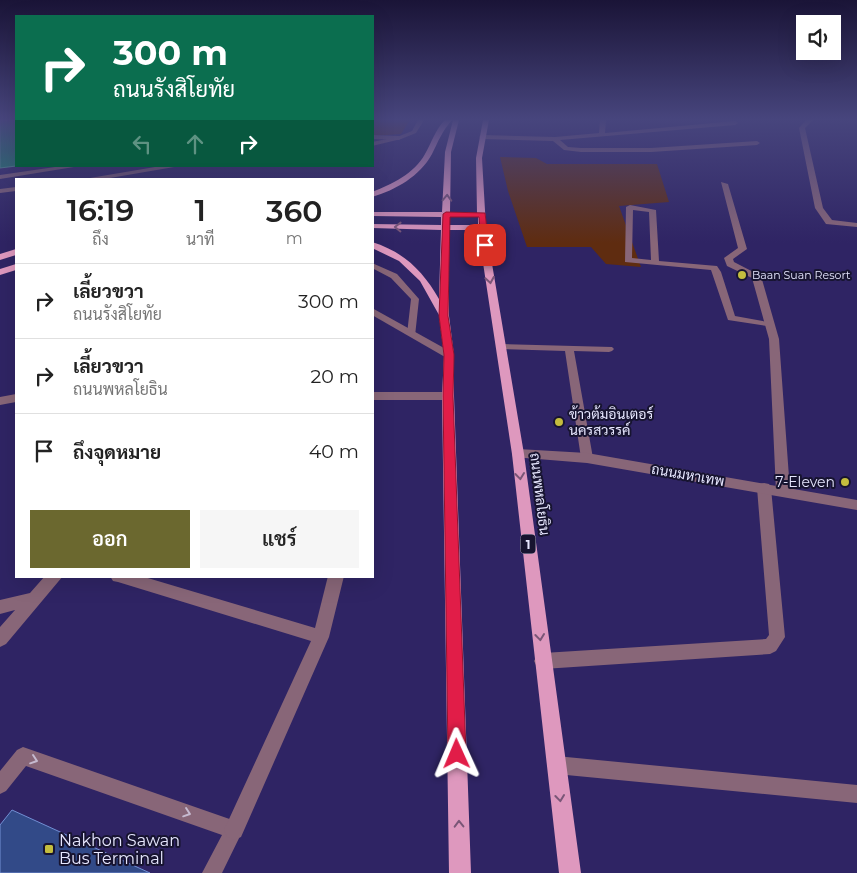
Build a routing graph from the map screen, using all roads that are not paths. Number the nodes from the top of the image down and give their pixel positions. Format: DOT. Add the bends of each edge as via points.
graph roads {
  1 [pos="424,161"];
  2 [pos="448,161"];
  3 [pos="479,161"];
  4 [pos="809,161"];
  5 [pos="70,167"];
  6 [pos="170,167"];
  7 [pos="0,177"];
  8 [pos="94,178"];
  9 [pos="724,184"];
  10 [pos="15,189"];
  11 [pos="0,191"];
  12 [pos="374,194"];
  13 [pos="374,214"];
  14 [pos="446,214"];
  15 [pos="482,221"];
  16 [pos="857,225"];
  17 [pos="374,226"];
  18 [pos="445,227"];
  19 [pos="374,245"];
  20 [pos="15,252"];
  21 [pos="0,257"];
  22 [pos="656,263"];
  23 [pos="374,265"];
  24 [pos="15,267"];
  25 [pos="0,272"];
  26 [pos="374,312"];
  27 [pos="444,316"];
  28 [pos="770,325"];
  29 [pos="412,334"];
  30 [pos="501,347"];
  31 [pos="569,348"];
  32 [pos="609,349"];
  33 [pos="449,355"];
  34 [pos="374,396"];
  35 [pos="448,396"];
  36 [pos="15,398"];
  37 [pos="0,401"];
  38 [pos="518,454"];
  39 [pos="587,458"];
  40 [pos="764,488"];
  41 [pos="783,491"];
  42 [pos="857,505"];
  43 [pos="53,578"];
  44 [pos="125,578"];
  45 [pos="336,578"];
  46 [pos="34,599"];
  47 [pos="0,607"];
  48 [pos="321,637"];
  49 [pos="0,639"];
  50 [pos="542,661"];
  51 [pos="556,765"];
  52 [pos="0,786"];
  53 [pos="857,794"];
  54 [pos="234,830"];
  55 [pos="212,873"];
  56 [pos="460,873"];
  57 [pos="570,873"];
  1 -- 12 [label="main road" via="393,187"];
  14 -- 2 [label="main road, one-way"];
  3 -- 15 [label="main road, ถนนพหลโยธิน / 1"];
  4 -- 16 [label="street" via="819,208 830,222"];
  5 -- 7 [label="lane"];
  6 -- 8 [label="street"];
  9 -- 28 [label="street" via="743,249 728,258 730,264 756,276"];
  10 -- 11 [label="street"];
  13 -- 14 [label="main road"];
  14 -- 15 [label="main road"];
  14 -- 18 [label="main road"];
  15 -- 18 [label="main road"];
  15 -- 30 [label="main road, ถนนพหลโยธิน / 1, one-way"];
  18 -- 17 [label="main road, one-way"];
  18 -- 27 [label="main road"];
  19 -- 27 [label="main road" via="402,259 424,280"];
  20 -- 21 [label="main road"];
  22 -- 22 [label="lane" via="652,210 630,207 628,260"];
  22 -- 28 [label="lane" via="714,268 731,318"];
  23 -- 29 [label="lane" via="394,276 415,299"];
  24 -- 25 [label="main road"];
  26 -- 29 [label="street"];
  27 -- 33 [label="main road"];
  28 -- 41 [label="street" via="774,339"];
  29 -- 33 [label="street"];
  30 -- 31 [label="lane"];
  30 -- 38 [label="main road, ถนนพหลโยธิน / 1"];
  31 -- 32 [label="lane"];
  31 -- 39 [label="lane"];
  33 -- 35 [label="main road"];
  34 -- 35 [label="street"];
  56 -- 35 [label="main road, one-way"];
  36 -- 37 [label="street"];
  38 -- 39 [label="street, ถนนมหาเทพ"];
  38 -- 50 [label="main road, ถนนพหลโยธิน / 1, one-way"];
  39 -- 40 [label="street, ถนนมหาเทพ"];
  40 -- 41 [label="street, ถนนมหาเทพ"];
  40 -- 50 [label="street" via="777,637 770,646"];
  41 -- 42 [label="street, ถนนมหาเทพ"];
  43 -- 46 [label="street"];
  44 -- 48 [label="street"];
  45 -- 48 [label="street"];
  46 -- 47 [label="street"];
  46 -- 49 [label="street"];
  48 -- 54 [label="street"];
  50 -- 51 [label="main road, ถนนพหลโยธิน / 1"];
  51 -- 53 [label="lane"];
  51 -- 57 [label="main road, ถนนพหลโยธิน / 1, one-way"];
  52 -- 54 [label="lane, one-way" via="23,756"];
  54 -- 55 [label="lane"];
}
